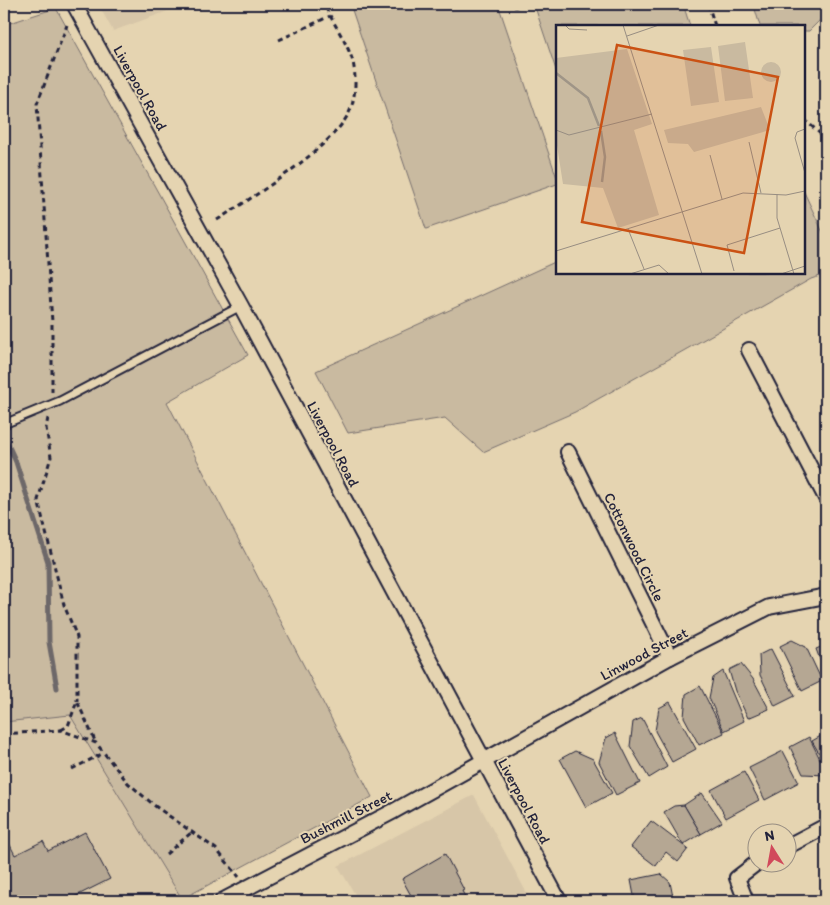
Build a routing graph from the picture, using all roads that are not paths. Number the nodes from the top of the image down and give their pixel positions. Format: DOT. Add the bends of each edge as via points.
graph roads {
  1 [pos="74,4"];
  2 [pos="241,306"];
  3 [pos="749,350"];
  4 [pos="4,424"];
  5 [pos="568,452"];
  6 [pos="826,498"];
  7 [pos="826,596"];
  8 [pos="670,657"];
  9 [pos="484,760"];
  10 [pos="826,826"];
  11 [pos="798,841"];
  12 [pos="748,870"];
  13 [pos="230,900"];
  14 [pos="559,901"];
  15 [pos="746,901"];
  1 -- 2 [label="street, Liverpool Road"];
  2 -- 4 [label="lane" via="52,404"];
  2 -- 9 [label="street, Liverpool Road"];
  3 -- 6 [label="street"];
  5 -- 8 [label="street, Cottonwood Circle"];
  7 -- 8 [label="street, Linwood Street" via="769,607"];
  8 -- 9 [label="street, Linwood Street"];
  9 -- 13 [label="street, Bushmill Street"];
  9 -- 14 [label="street, Liverpool Road"];
  10 -- 11 [label="street"];
  12 -- 15 [label="street" via="737,878"];
}
